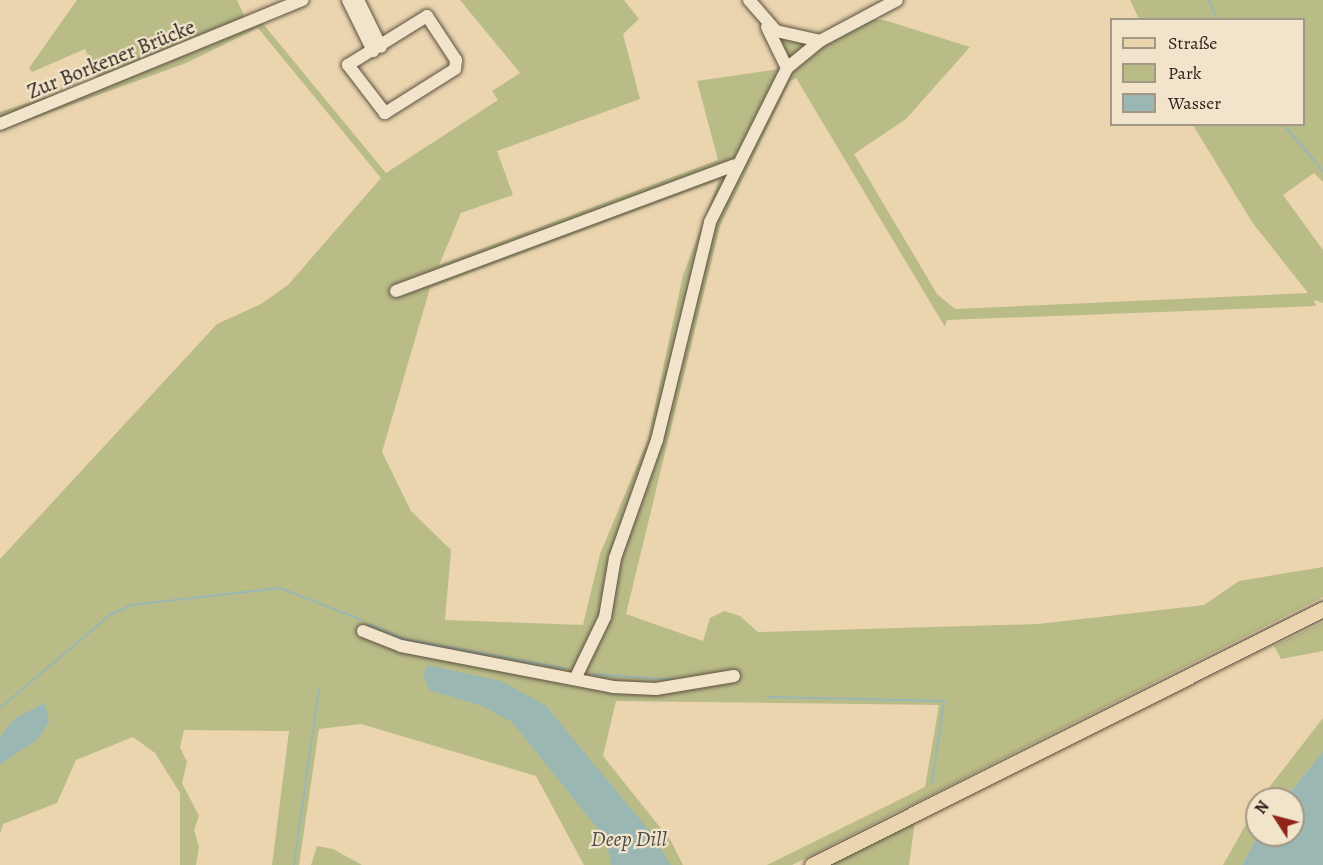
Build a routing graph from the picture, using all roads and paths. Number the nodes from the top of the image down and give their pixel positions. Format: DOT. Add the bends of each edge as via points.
graph roads {
  1 [pos="303,0"];
  2 [pos="348,0"];
  3 [pos="358,0"];
  4 [pos="749,0"];
  5 [pos="897,0"];
  6 [pos="762,19"];
  7 [pos="820,41"];
  8 [pos="377,49"];
  9 [pos="787,68"];
  10 [pos="0,124"];
  11 [pos="734,165"];
  12 [pos="396,291"];
  13 [pos="1323,609"];
  14 [pos="363,631"];
  15 [pos="734,676"];
  16 [pos="575,679"];
  17 [pos="812,865"];
  1 -- 10 [label="street, Zur Borkener Brücke"];
  2 -- 8 [label="street"];
  3 -- 8 [label="street"];
  4 -- 6 [label="street"];
  5 -- 7 [label="street"];
  6 -- 7 [label="street" via="794,38"];
  6 -- 9 [label="street"];
  7 -- 9 [label="street"];
  8 -- 8 [label="street" via="348,65 385,113 457,63 427,16"];
  9 -- 11 [label="street"];
  11 -- 12 [label="street"];
  11 -- 16 [label="street" via="697,264 657,440 615,558 605,617"];
  13 -- 17 [label="main road"];
  14 -- 16 [label="street" via="401,646"];
  15 -- 16 [label="street" via="656,689"];
}
